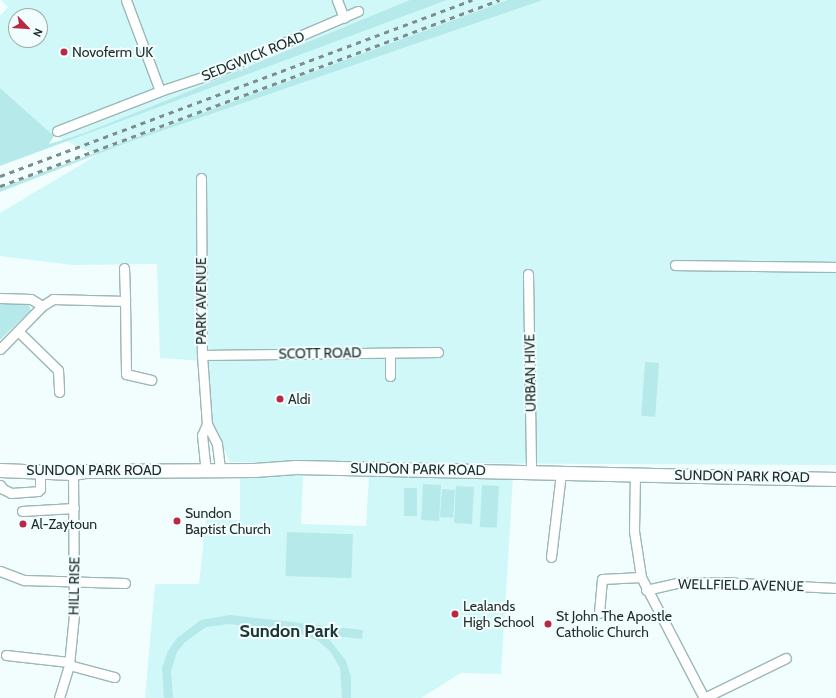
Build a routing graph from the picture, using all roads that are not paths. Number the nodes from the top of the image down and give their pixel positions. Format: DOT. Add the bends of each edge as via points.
graph roads {
  1 [pos="126,0"];
  2 [pos="337,0"];
  3 [pos="358,11"];
  4 [pos="344,18"];
  5 [pos="160,91"];
  6 [pos="58,131"];
  7 [pos="201,178"];
  8 [pos="675,265"];
  9 [pos="836,267"];
  10 [pos="124,268"];
  11 [pos="528,274"];
  12 [pos="0,298"];
  13 [pos="125,301"];
  14 [pos="42,306"];
  15 [pos="19,332"];
  16 [pos="0,349"];
  17 [pos="390,352"];
  18 [pos="438,352"];
  19 [pos="202,355"];
  20 [pos="390,376"];
  21 [pos="151,380"];
  22 [pos="59,392"];
  23 [pos="207,424"];
  24 [pos="0,470"];
  25 [pos="220,470"];
  26 [pos="40,471"];
  27 [pos="206,471"];
  28 [pos="73,473"];
  29 [pos="531,473"];
  30 [pos="561,473"];
  31 [pos="635,474"];
  32 [pos="836,479"];
  33 [pos="0,485"];
  34 [pos="74,508"];
  35 [pos="22,511"];
  36 [pos="551,557"];
  37 [pos="0,571"];
  38 [pos="641,577"];
  39 [pos="74,582"];
  40 [pos="125,583"];
  41 [pos="836,588"];
  42 [pos="646,590"];
  43 [pos="599,613"];
  44 [pos="6,655"];
  45 [pos="786,658"];
  46 [pos="69,663"];
  47 [pos="114,677"];
  48 [pos="59,698"];
  49 [pos="704,698"];
  1 -- 5 [label="street"];
  2 -- 4 [label="street"];
  3 -- 4 [label="street, SEDGWICK ROAD"];
  4 -- 5 [label="street, SEDGWICK ROAD" via="211,74"];
  5 -- 6 [label="street, SEDGWICK ROAD"];
  7 -- 19 [label="street, PARK AVENUE"];
  8 -- 9 [label="street"];
  10 -- 13 [label="street"];
  11 -- 29 [label="street, URBAN HIVE"];
  12 -- 14 [label="street" via="31,299"];
  13 -- 14 [label="street" via="53,299"];
  13 -- 21 [label="street" via="126,374"];
  14 -- 15 [label="street"];
  15 -- 16 [label="street"];
  15 -- 22 [label="street" via="58,370"];
  17 -- 18 [label="street, SCOTT ROAD"];
  17 -- 19 [label="street, SCOTT ROAD"];
  17 -- 20 [label="street"];
  19 -- 23 [label="street, PARK AVENUE"];
  23 -- 25 [label="street, PARK AVENUE" via="216,439"];
  23 -- 27 [label="street, PARK AVENUE" via="202,434"];
  24 -- 26 [label="street, SUNDON PARK ROAD"];
  25 -- 27 [label="street, SUNDON PARK ROAD"];
  25 -- 29 [label="street, SUNDON PARK ROAD" via="296,467"];
  26 -- 28 [label="street, SUNDON PARK ROAD"];
  26 -- 33 [label="street" via="38,491 11,493 3,490"];
  27 -- 28 [label="street, SUNDON PARK ROAD"];
  28 -- 34 [label="street, HILL RISE"];
  29 -- 30 [label="street, SUNDON PARK ROAD"];
  30 -- 31 [label="street, SUNDON PARK ROAD"];
  30 -- 36 [label="street"];
  31 -- 32 [label="street, SUNDON PARK ROAD"];
  31 -- 38 [label="street" via="634,531"];
  34 -- 35 [label="street"];
  34 -- 39 [label="street, HILL RISE"];
  37 -- 39 [label="street" via="24,580"];
  38 -- 42 [label="street"];
  38 -- 43 [label="street" via="602,579"];
  39 -- 40 [label="street"];
  39 -- 46 [label="street, HILL RISE"];
  41 -- 42 [label="street, WELLFIELD AVENUE" via="720,582 677,583"];
  42 -- 49 [label="street"];
  44 -- 46 [label="street"];
  45 -- 49 [label="street"];
  46 -- 47 [label="street"];
  46 -- 48 [label="street, HILL RISE"];
}
